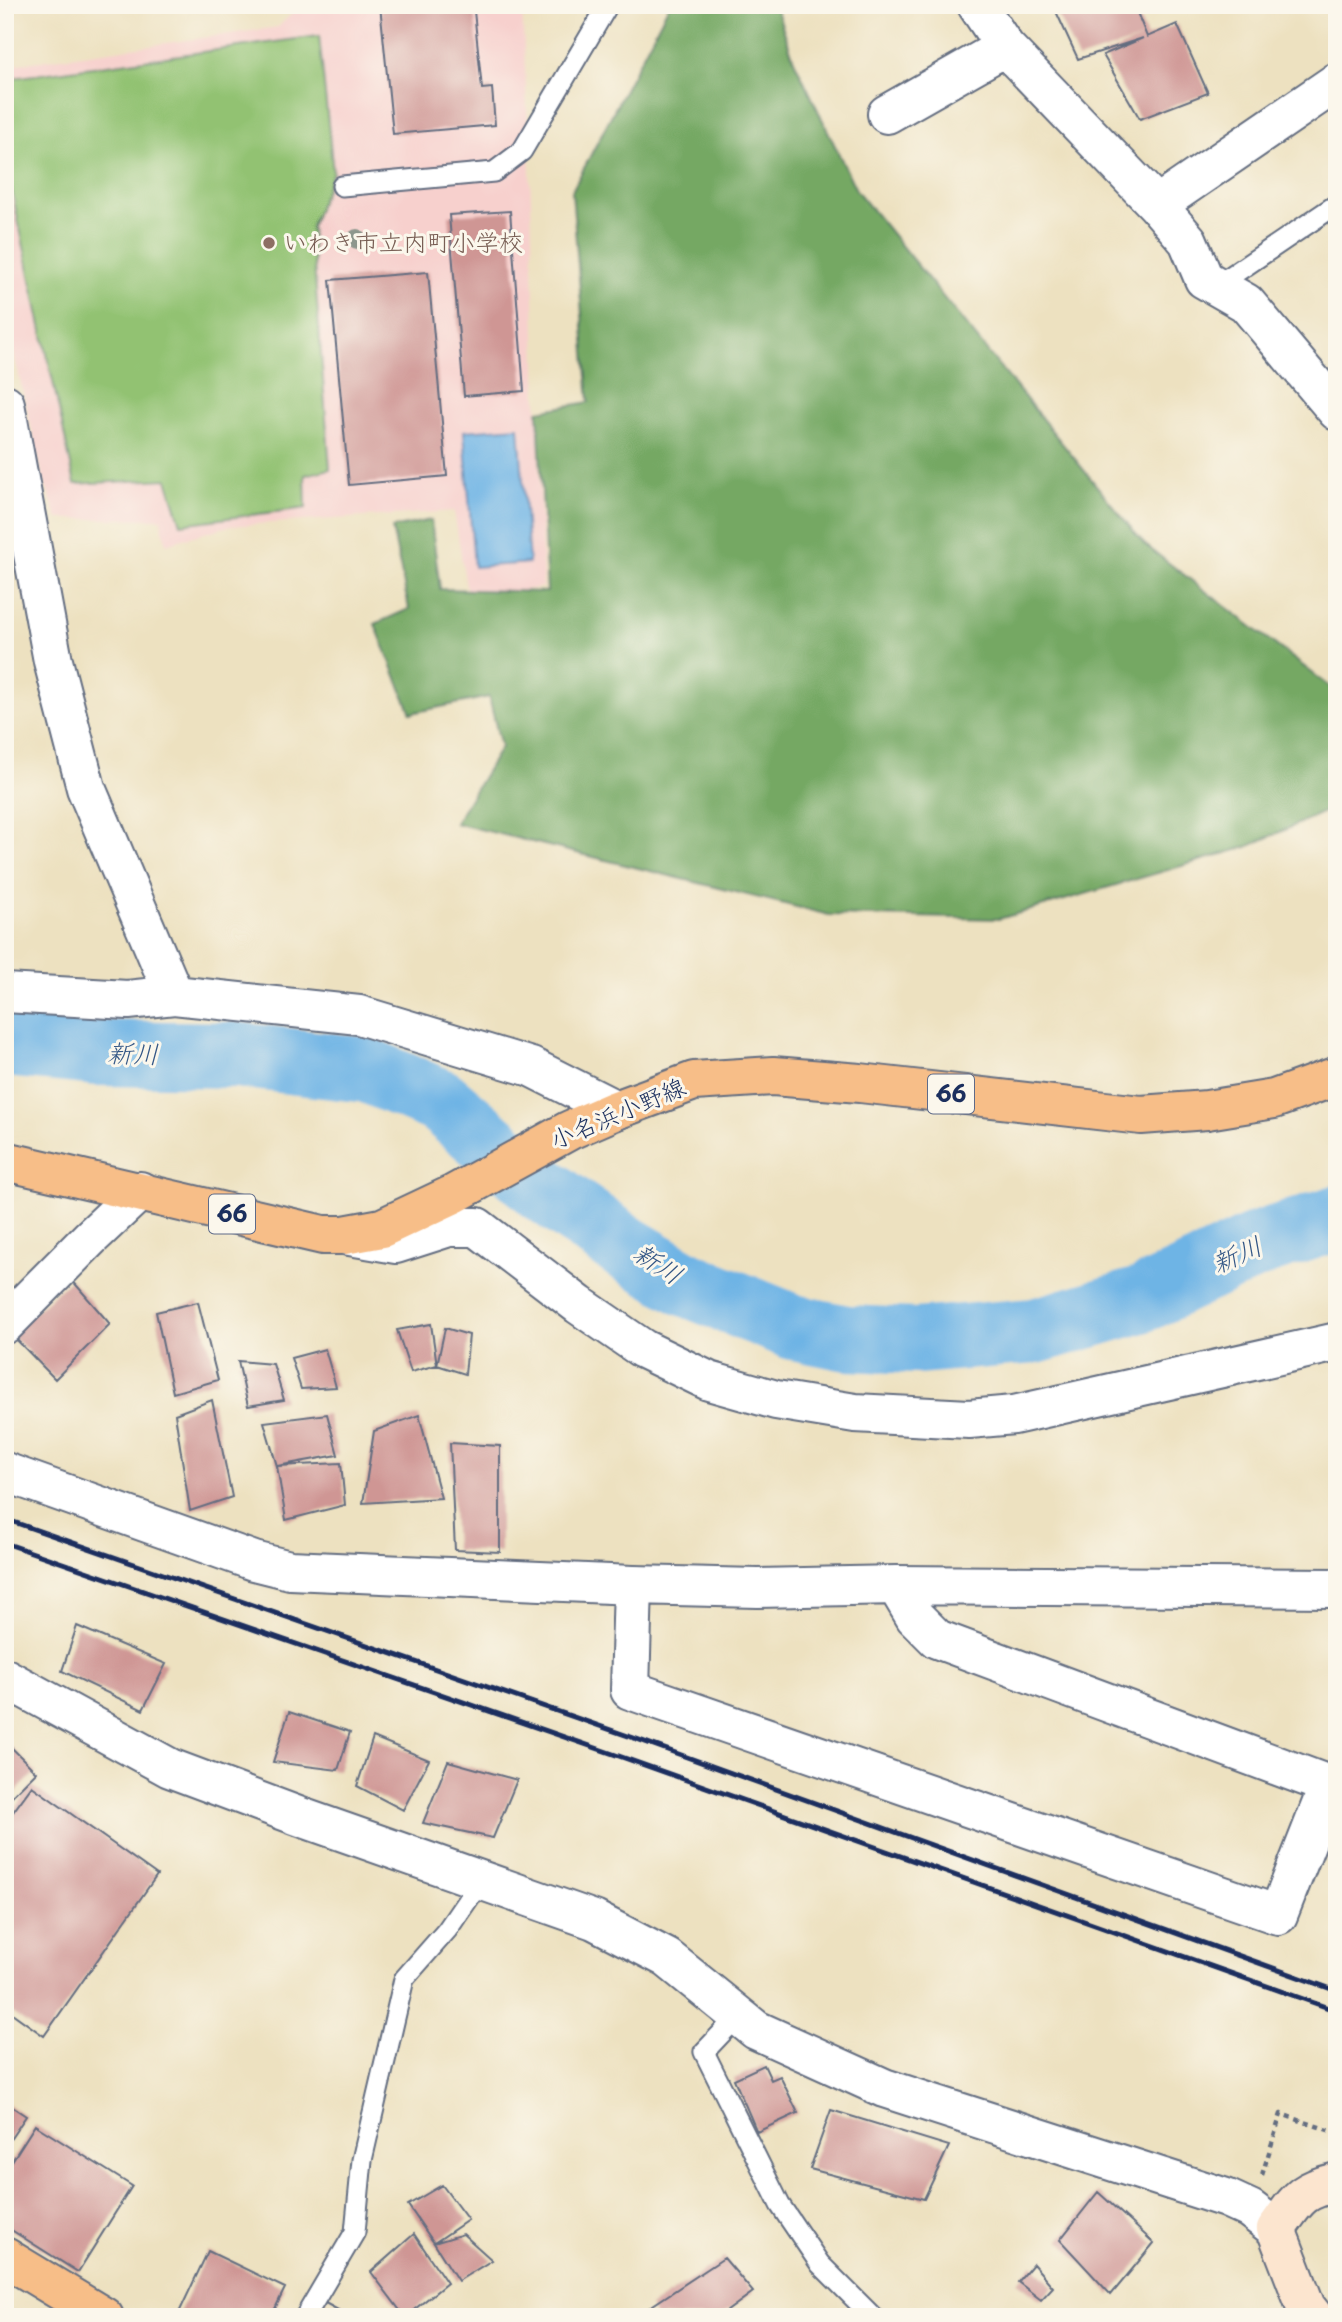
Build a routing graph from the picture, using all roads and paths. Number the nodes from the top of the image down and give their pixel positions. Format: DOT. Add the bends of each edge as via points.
graph roads {
  1 [pos="608,5"];
  2 [pos="977,5"];
  3 [pos="1005,47"];
  4 [pos="1337,82"];
  5 [pos="887,114"];
  6 [pos="342,186"];
  7 [pos="1337,204"];
  8 [pos="1157,205"];
  9 [pos="1216,286"];
  10 [pos="5,404"];
  11 [pos="1337,411"];
  12 [pos="5,993"];
  13 [pos="174,995"];
  14 [pos="1337,1076"];
  15 [pos="616,1110"];
  16 [pos="5,1161"];
  17 [pos="140,1192"];
  18 [pos="344,1235"];
  19 [pos="5,1324"];
  20 [pos="1337,1342"];
  21 [pos="5,1472"];
  22 [pos="633,1585"];
  23 [pos="896,1585"];
  24 [pos="1337,1588"];
  25 [pos="5,1678"];
  26 [pos="1333,1787"];
  27 [pos="482,1879"];
  28 [pos="738,2016"];
  29 [pos="1337,2133"];
  30 [pos="1337,2182"];
  31 [pos="1259,2184"];
  32 [pos="1276,2229"];
  33 [pos="5,2257"];
  34 [pos="1305,2314"];
  35 [pos="104,2317"];
  36 [pos="305,2317"];
  37 [pos="873,2317"];
  1 -- 6 [label="lane" via="522,151 494,172"];
  2 -- 3 [label="street"];
  3 -- 5 [label="street"];
  3 -- 8 [label="street"];
  4 -- 8 [label="street"];
  7 -- 9 [label="lane"];
  8 -- 9 [label="street" via="1188,241 1204,279"];
  9 -- 11 [label="street" via="1246,303"];
  10 -- 13 [label="street" via="53,661 86,788"];
  12 -- 13 [label="street" via="128,1000"];
  13 -- 15 [label="street" via="359,1015 531,1067"];
  14 -- 15 [label="main road, 小名浜小野線 / 66" via="1274,1099 1141,1115 773,1076 694,1081"];
  15 -- 18 [label="main road, 小名浜小野線 / 66" via="382,1228"];
  16 -- 17 [label="main road, 小名浜小野線 / 66"];
  17 -- 18 [label="main road, 小名浜小野線 / 66" via="323,1235"];
  17 -- 19 [label="street"];
  18 -- 20 [label="street" via="396,1244 449,1227 477,1227 643,1349 709,1381 776,1400 855,1413 969,1419 1014,1415"];
  21 -- 22 [label="street" via="290,1570"];
  22 -- 23 [label="street"];
  22 -- 26 [label="street" via="630,1690 1278,1915"];
  23 -- 24 [label="street"];
  23 -- 26 [label="street" via="915,1617 937,1639"];
  25 -- 27 [label="street" via="170,1768"];
  27 -- 28 [label="street" via="594,1920 667,1958"];
  27 -- 36 [label="lane" via="447,1930 404,1979 362,2160 355,2232"];
  28 -- 32 [label="street" via="756,2030 884,2088 1226,2198"];
  28 -- 37 [label="lane" via="704,2052 780,2205 820,2264"];
  29 -- 31 [label="path" via="1282,2114"];
  30 -- 32 [label="street" via="1311,2188"];
  32 -- 34 [label="street"];
  33 -- 35 [label="main road"];
}
